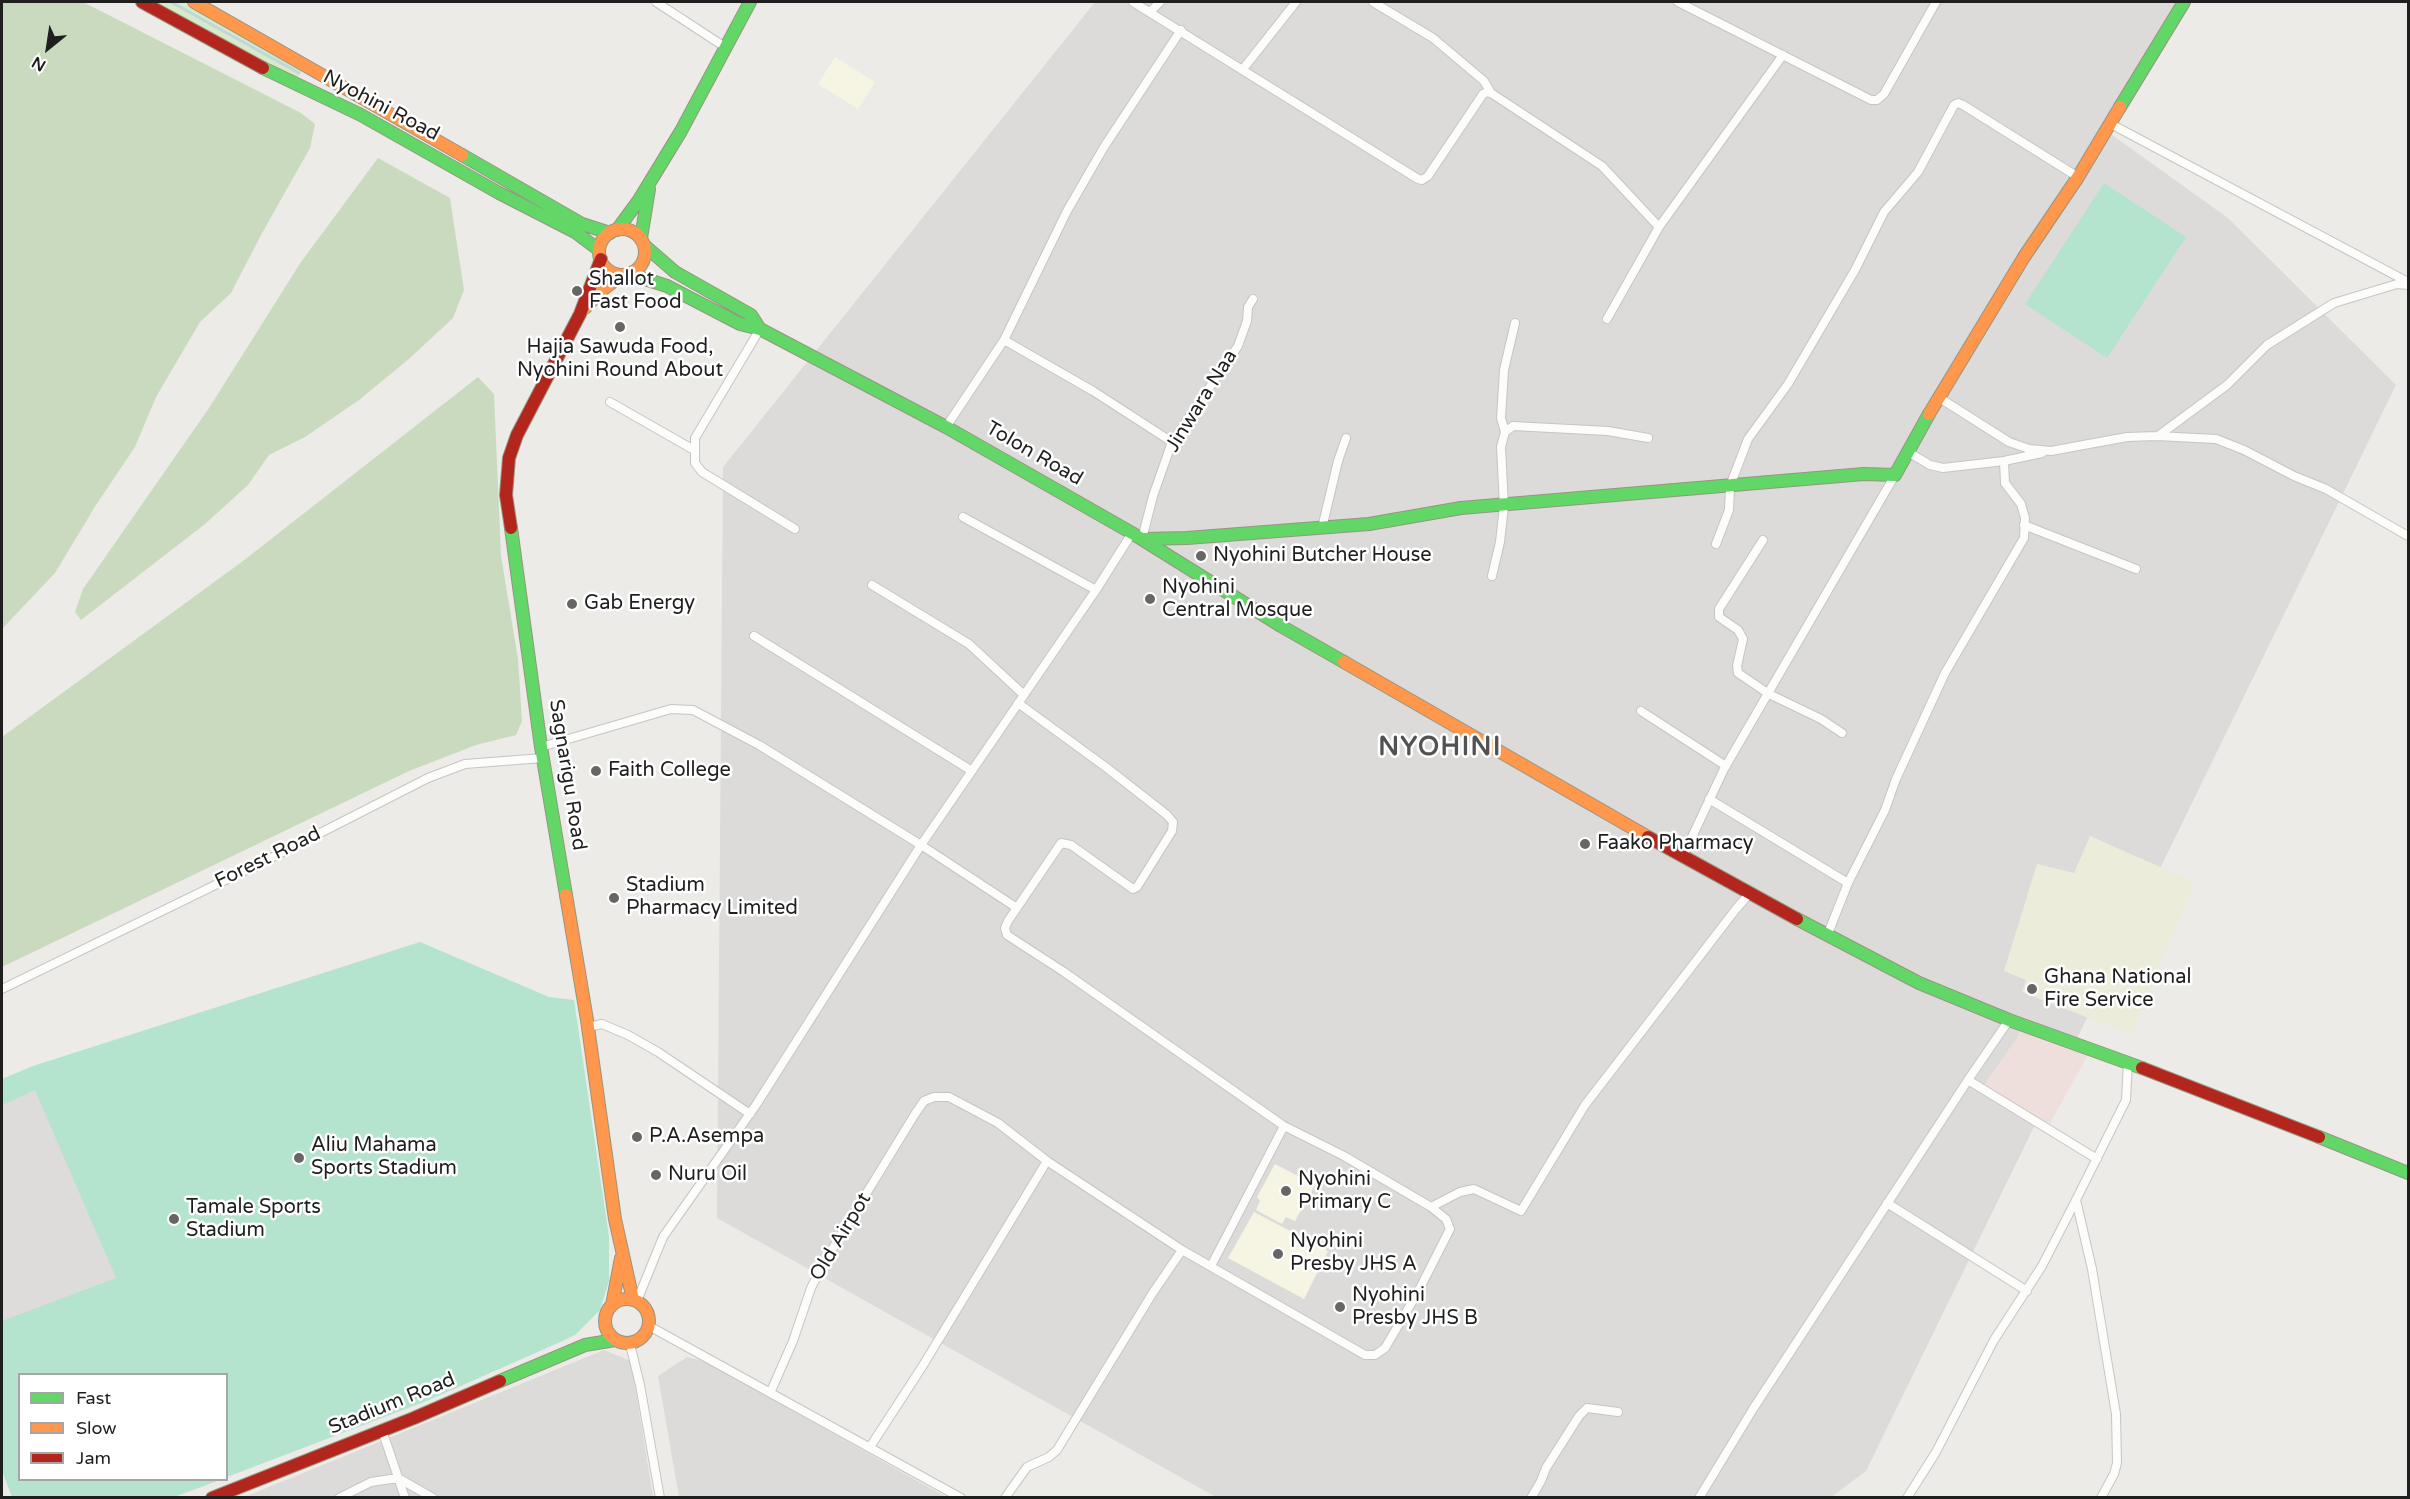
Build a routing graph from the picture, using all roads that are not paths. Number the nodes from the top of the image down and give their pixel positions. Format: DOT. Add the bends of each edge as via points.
graph roads {
  1 [pos="142,2"];
  2 [pos="194,2"];
  3 [pos="656,2"];
  4 [pos="750,2"];
  5 [pos="1133,2"];
  6 [pos="1160,2"];
  7 [pos="1296,2"];
  8 [pos="1373,2"];
  9 [pos="1678,2"];
  10 [pos="1936,2"];
  11 [pos="2184,2"];
  12 [pos="1150,12"];
  13 [pos="1181,30"];
  14 [pos="725,47"];
  15 [pos="1783,55"];
  16 [pos="1243,69"];
  17 [pos="1491,93"];
  18 [pos="2109,123"];
  19 [pos="2078,177"];
  20 [pos="650,182"];
  21 [pos="1659,227"];
  22 [pos="614,231"];
  23 [pos="643,242"];
  24 [pos="600,255"];
  25 [pos="626,274"];
  26 [pos="2409,284"];
  27 [pos="1253,299"];
  28 [pos="580,314"];
  29 [pos="1607,319"];
  30 [pos="1515,323"];
  31 [pos="760,329"];
  32 [pos="1004,340"];
  33 [pos="1938,397"];
  34 [pos="610,402"];
  35 [pos="946,427"];
  36 [pos="1505,432"];
  37 [pos="2157,436"];
  38 [pos="1346,438"];
  39 [pos="1648,438"];
  40 [pos="1172,442"];
  41 [pos="694,450"];
  42 [pos="2051,451"];
  43 [pos="1908,452"];
  44 [pos="2004,461"];
  45 [pos="1895,475"];
  46 [pos="1730,486"];
  47 [pos="1504,506"];
  48 [pos="963,517"];
  49 [pos="2024,525"];
  50 [pos="1322,528"];
  51 [pos="795,529"];
  52 [pos="1137,536"];
  53 [pos="2409,536"];
  54 [pos="1763,540"];
  55 [pos="1716,544"];
  56 [pos="2136,569"];
  57 [pos="1492,576"];
  58 [pos="872,585"];
  59 [pos="1096,590"];
  60 [pos="754,636"];
  61 [pos="1769,694"];
  62 [pos="1021,699"];
  63 [pos="1641,711"];
  64 [pos="1842,733"];
  65 [pos="542,752"];
  66 [pos="1726,766"];
  67 [pos="972,771"];
  68 [pos="1709,799"];
  69 [pos="921,845"];
  70 [pos="1683,856"];
  71 [pos="1848,884"];
  72 [pos="1750,894"];
  73 [pos="1017,908"];
  74 [pos="1827,936"];
  75 [pos="2,990"];
  76 [pos="2010,1020"];
  77 [pos="588,1027"];
  78 [pos="2128,1062"];
  79 [pos="1968,1080"];
  80 [pos="750,1114"];
  81 [pos="1284,1126"];
  82 [pos="2097,1159"];
  83 [pos="1047,1161"];
  84 [pos="2409,1173"];
  85 [pos="2076,1200"];
  86 [pos="1887,1203"];
  87 [pos="1431,1207"];
  88 [pos="1182,1250"];
  89 [pos="622,1257"];
  90 [pos="1211,1266"];
  91 [pos="2027,1290"];
  92 [pos="635,1300"];
  93 [pos="612,1305"];
  94 [pos="605,1320"];
  95 [pos="650,1326"];
  96 [pos="615,1341"];
  97 [pos="630,1344"];
  98 [pos="585,1345"];
  99 [pos="771,1391"];
  100 [pos="1618,1412"];
  101 [pos="382,1430"];
  102 [pos="870,1447"];
  103 [pos="400,1479"];
  104 [pos="212,1497"];
  105 [pos="339,1497"];
  106 [pos="405,1497"];
  107 [pos="433,1497"];
  108 [pos="660,1497"];
  109 [pos="961,1497"];
  110 [pos="1005,1497"];
  111 [pos="1532,1497"];
  112 [pos="1699,1497"];
  113 [pos="1907,1497"];
  114 [pos="2101,1497"];
  1 -- 24 [label="main road, Nyohini Road" via="575,232"];
  2 -- 22 [label="main road, Nyohini Road" via="582,224"];
  3 -- 14 [label="street"];
  4 -- 14 [label="main road"];
  5 -- 12 [label="street"];
  6 -- 12 [label="street"];
  7 -- 16 [label="street"];
  8 -- 17 [label="street" via="1433,38 1484,81"];
  9 -- 15 [label="street"];
  10 -- 15 [label="street" via="1884,94 1877,99 1870,100"];
  11 -- 18 [label="main road"];
  12 -- 13 [label="street"];
  13 -- 16 [label="street"];
  13 -- 32 [label="street" via="1067,211"];
  14 -- 20 [label="main road"];
  15 -- 21 [label="street"];
  16 -- 17 [label="street" via="1422,180 1484,94"];
  17 -- 21 [label="street" via="1602,166"];
  18 -- 19 [label="main road"];
  18 -- 26 [label="street"];
  19 -- 33 [label="main road"];
  19 -- 46 [label="street" via="1963,105 1954,105 1918,172 1884,212 1788,384 1748,439"];
  20 -- 22 [label="main road"];
  20 -- 23 [label="main road"];
  21 -- 29 [label="street"];
  22 -- 23 [label="main road" via="630,231"];
  22 -- 24 [label="main road" via="605,237"];
  23 -- 25 [label="main road" via="644,261"];
  23 -- 31 [label="main road" via="675,272 751,315"];
  24 -- 25 [label="main road" via="609,270"];
  24 -- 28 [label="main road, Sagnarigu Road"];
  25 -- 28 [label="main road, Sagnarigu Road" via="601,291"];
  25 -- 31 [label="main road" via="667,286 740,324"];
  26 -- 37 [label="street" via="2334,303 2267,345 2228,385"];
  27 -- 40 [label="street, Jinwara Naa" via="1238,346"];
  28 -- 65 [label="main road, Sagnarigu Road" via="517,435 507,472 506,495"];
  30 -- 36 [label="street" via="1504,370 1501,418"];
  31 -- 35 [label="main road, Tolon Road"];
  31 -- 41 [label="street" via="695,438"];
  32 -- 35 [label="street"];
  32 -- 40 [label="street"];
  33 -- 42 [label="street" via="2009,442"];
  33 -- 43 [label="main road"];
  34 -- 41 [label="street"];
  35 -- 52 [label="main road, Tolon Road"];
  36 -- 39 [label="street" via="1513,426 1608,431"];
  36 -- 47 [label="street" via="1501,447"];
  37 -- 42 [label="street" via="2127,437"];
  37 -- 53 [label="street" via="2216,439 2244,450"];
  38 -- 50 [label="street"];
  40 -- 52 [label="street, Jinwara Naa"];
  41 -- 51 [label="street" via="695,463 702,472"];
  42 -- 44 [label="street"];
  43 -- 44 [label="street" via="1943,468"];
  43 -- 45 [label="main road"];
  44 -- 49 [label="street" via="2005,483 2021,504"];
  45 -- 46 [label="main road" via="1864,474"];
  45 -- 61 [label="street"];
  46 -- 47 [label="main road"];
  46 -- 55 [label="street" via="1729,510"];
  47 -- 50 [label="main road" via="1461,508"];
  47 -- 57 [label="street"];
  48 -- 59 [label="street"];
  49 -- 56 [label="street"];
  49 -- 71 [label="street" via="2024,538 1945,673"];
  50 -- 52 [label="main road" via="1187,538"];
  52 -- 59 [label="street, Jinwara Naa"];
  52 -- 70 [label="main road, Tolon Road" via="1281,626"];
  54 -- 61 [label="street" via="1719,609 1719,617 1738,630 1743,639 1738,673"];
  58 -- 62 [label="street" via="969,644"];
  59 -- 62 [label="street, Jinwara Naa"];
  60 -- 67 [label="street"];
  61 -- 64 [label="street"];
  61 -- 66 [label="street"];
  62 -- 67 [label="street, Jinwara Naa"];
  62 -- 73 [label="street" via="1173,822 1172,831 1133,889 1071,845 1061,843"];
  63 -- 66 [label="street"];
  65 -- 69 [label="street, Forest Road" via="671,710 693,710 759,745"];
  65 -- 75 [label="street, Forest Road" via="465,764 428,778"];
  65 -- 77 [label="main road, Sagnarigu Road"];
  66 -- 68 [label="street"];
  67 -- 69 [label="street, Jinwara Naa"];
  68 -- 70 [label="street"];
  68 -- 71 [label="street"];
  69 -- 73 [label="street, Forest Road"];
  69 -- 80 [label="street, Jinwara Naa"];
  70 -- 72 [label="main road, Tolon Road"];
  71 -- 74 [label="street"];
  72 -- 74 [label="main road, Tolon Road"];
  72 -- 87 [label="street" via="1585,1105 1521,1211 1474,1190 1460,1192"];
  73 -- 81 [label="street" via="1005,928 1007,935"];
  74 -- 76 [label="main road, Tolon Road" via="1919,983"];
  76 -- 78 [label="main road, Tolon Road"];
  76 -- 79 [label="street"];
  77 -- 80 [label="street" via="602,1023 628,1035"];
  77 -- 89 [label="main road, Sagnarigu Road"];
  78 -- 82 [label="street" via="2126,1100"];
  78 -- 84 [label="main road, Tolon Road"];
  79 -- 82 [label="street"];
  79 -- 86 [label="street"];
  80 -- 92 [label="street, Jinwara Naa" via="663,1237"];
  81 -- 87 [label="street"];
  81 -- 90 [label="street"];
  82 -- 85 [label="street"];
  83 -- 88 [label="street"];
  83 -- 99 [label="street, Old Airpot" via="998,1123 949,1097 924,1101 825,1261"];
  83 -- 102 [label="street"];
  85 -- 91 [label="street"];
  85 -- 114 [label="street" via="2092,1269 2116,1414 2117,1464"];
  86 -- 91 [label="street"];
  86 -- 112 [label="street"];
  87 -- 90 [label="street" via="1446,1219 1450,1229 1385,1348 1375,1354 1365,1355"];
  88 -- 90 [label="street"];
  88 -- 110 [label="street" via="1057,1450 1027,1467"];
  89 -- 92 [label="main road, Sagnarigu Road"];
  89 -- 93 [label="main road, Sagnarigu Road"];
  91 -- 113 [label="street" via="1994,1340 1936,1452"];
  92 -- 93 [label="main road" via="620,1300"];
  92 -- 95 [label="main road" via="646,1309"];
  93 -- 94 [label="main road"];
  94 -- 96 [label="main road"];
  94 -- 98 [label="main road, Stadium Road"];
  95 -- 97 [label="main road" via="644,1337"];
  95 -- 99 [label="street"];
  96 -- 97 [label="main road"];
  96 -- 98 [label="main road, Stadium Road"];
  97 -- 108 [label="street"];
  98 -- 101 [label="main road, Stadium Road"];
  99 -- 102 [label="street"];
  100 -- 111 [label="street" via="1587,1408 1546,1468"];
  101 -- 103 [label="street"];
  101 -- 104 [label="main road, Stadium Road"];
  102 -- 109 [label="street"];
  103 -- 105 [label="street" via="371,1482"];
  103 -- 106 [label="street"];
  103 -- 107 [label="street"];
}
